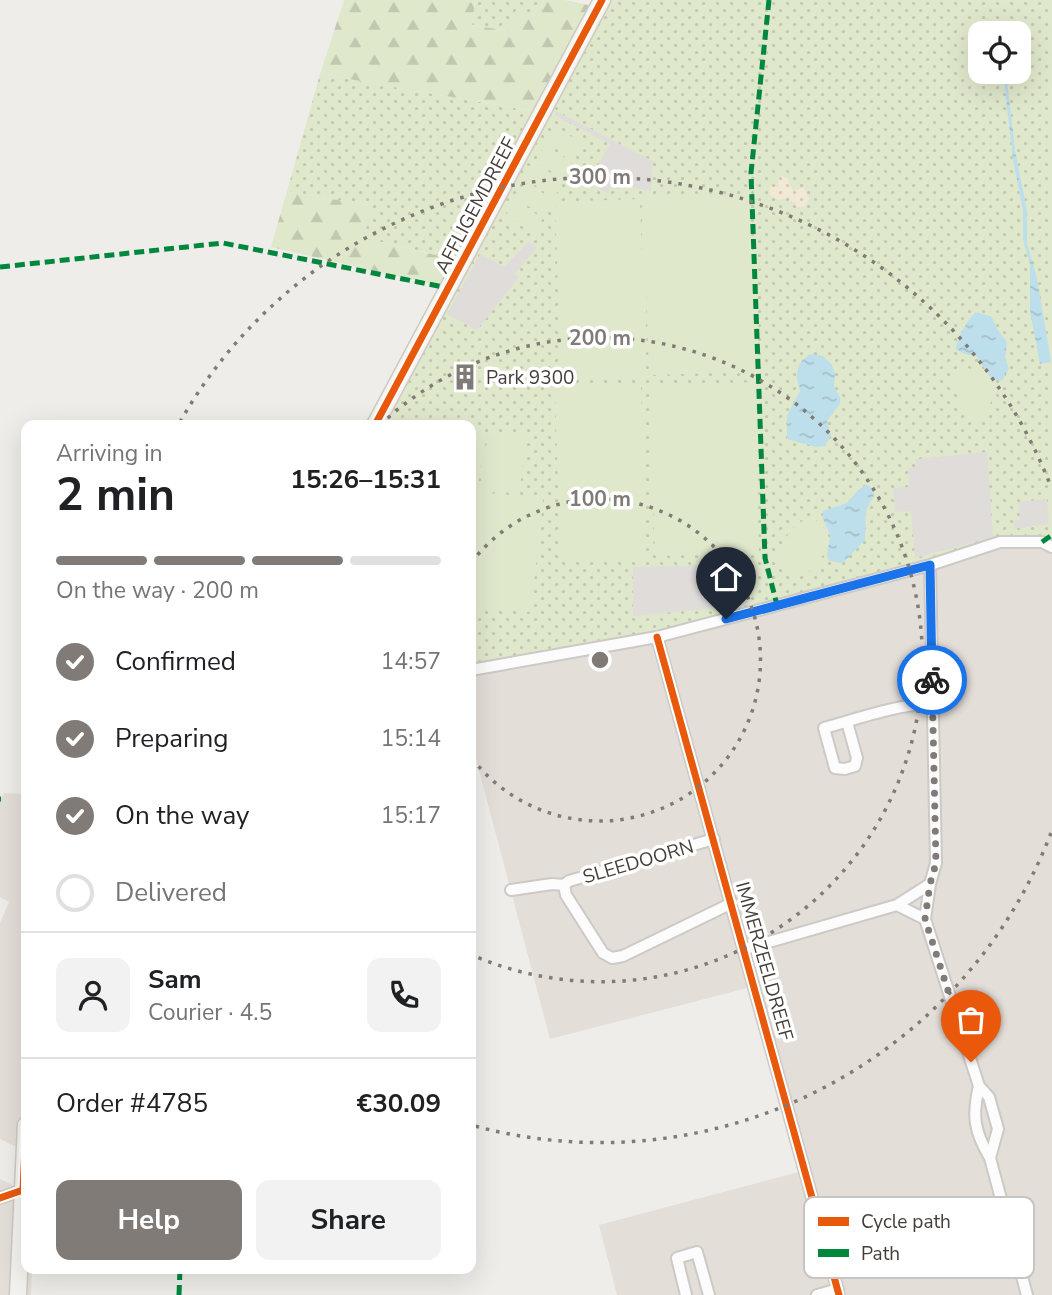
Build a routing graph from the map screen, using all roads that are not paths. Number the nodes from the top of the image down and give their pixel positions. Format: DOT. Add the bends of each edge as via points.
graph roads {
  1 [pos="602,0"];
  2 [pos="378,420"];
  3 [pos="1052,547"];
  4 [pos="930,565"];
  5 [pos="657,637"];
  6 [pos="476,669"];
  7 [pos="933,703"];
  8 [pos="848,722"];
  9 [pos="714,839"];
  10 [pos="930,884"];
  11 [pos="564,885"];
  12 [pos="511,890"];
  13 [pos="732,903"];
  14 [pos="897,905"];
  15 [pos="925,919"];
  16 [pos="745,949"];
  17 [pos="979,1086"];
  18 [pos="990,1158"];
  19 [pos="21,1191"];
  20 [pos="813,1197"];
  21 [pos="1001,1197"];
  22 [pos="0,1198"];
  23 [pos="21,1232"];
  24 [pos="1022,1278"];
  25 [pos="839,1292"];
  26 [pos="18,1295"];
  27 [pos="686,1295"];
  28 [pos="709,1295"];
  29 [pos="817,1295"];
  30 [pos="1027,1295"];
  1 -- 2 [label="street, AFFLIGEMDREEF"];
  3 -- 4 [label="street" via="1042,542 1000,541"];
  4 -- 5 [label="street"];
  4 -- 7 [label="street"];
  5 -- 6 [label="street"];
  5 -- 9 [label="street, IMMERZEELDREEF"];
  7 -- 8 [label="street" via="910,704"];
  7 -- 10 [label="street" via="936,863"];
  8 -- 8 [label="street" via="824,728 835,768 855,766"];
  9 -- 11 [label="street, SLEEDOORN"];
  9 -- 13 [label="street, IMMERZEELDREEF"];
  10 -- 14 [label="street"];
  10 -- 15 [label="street"];
  11 -- 12 [label="street, SLEEDOORN"];
  11 -- 13 [label="street, SLEEDOORN" via="603,953 612,958"];
  13 -- 16 [label="street, IMMERZEELDREEF"];
  14 -- 15 [label="street"];
  14 -- 16 [label="street"];
  15 -- 17 [label="street"];
  16 -- 20 [label="street, IMMERZEELDREEF"];
  17 -- 18 [label="street" via="973,1111 979,1139"];
  17 -- 18 [label="street" via="989,1097 998,1129"];
  18 -- 21 [label="street"];
  19 -- 22 [label="street"];
  23 -- 26 [label="street"];
  24 -- 30 [label="street"];
  25 -- 29 [label="street"];
  27 -- 28 [label="street" via="677,1258 697,1252"];
}
